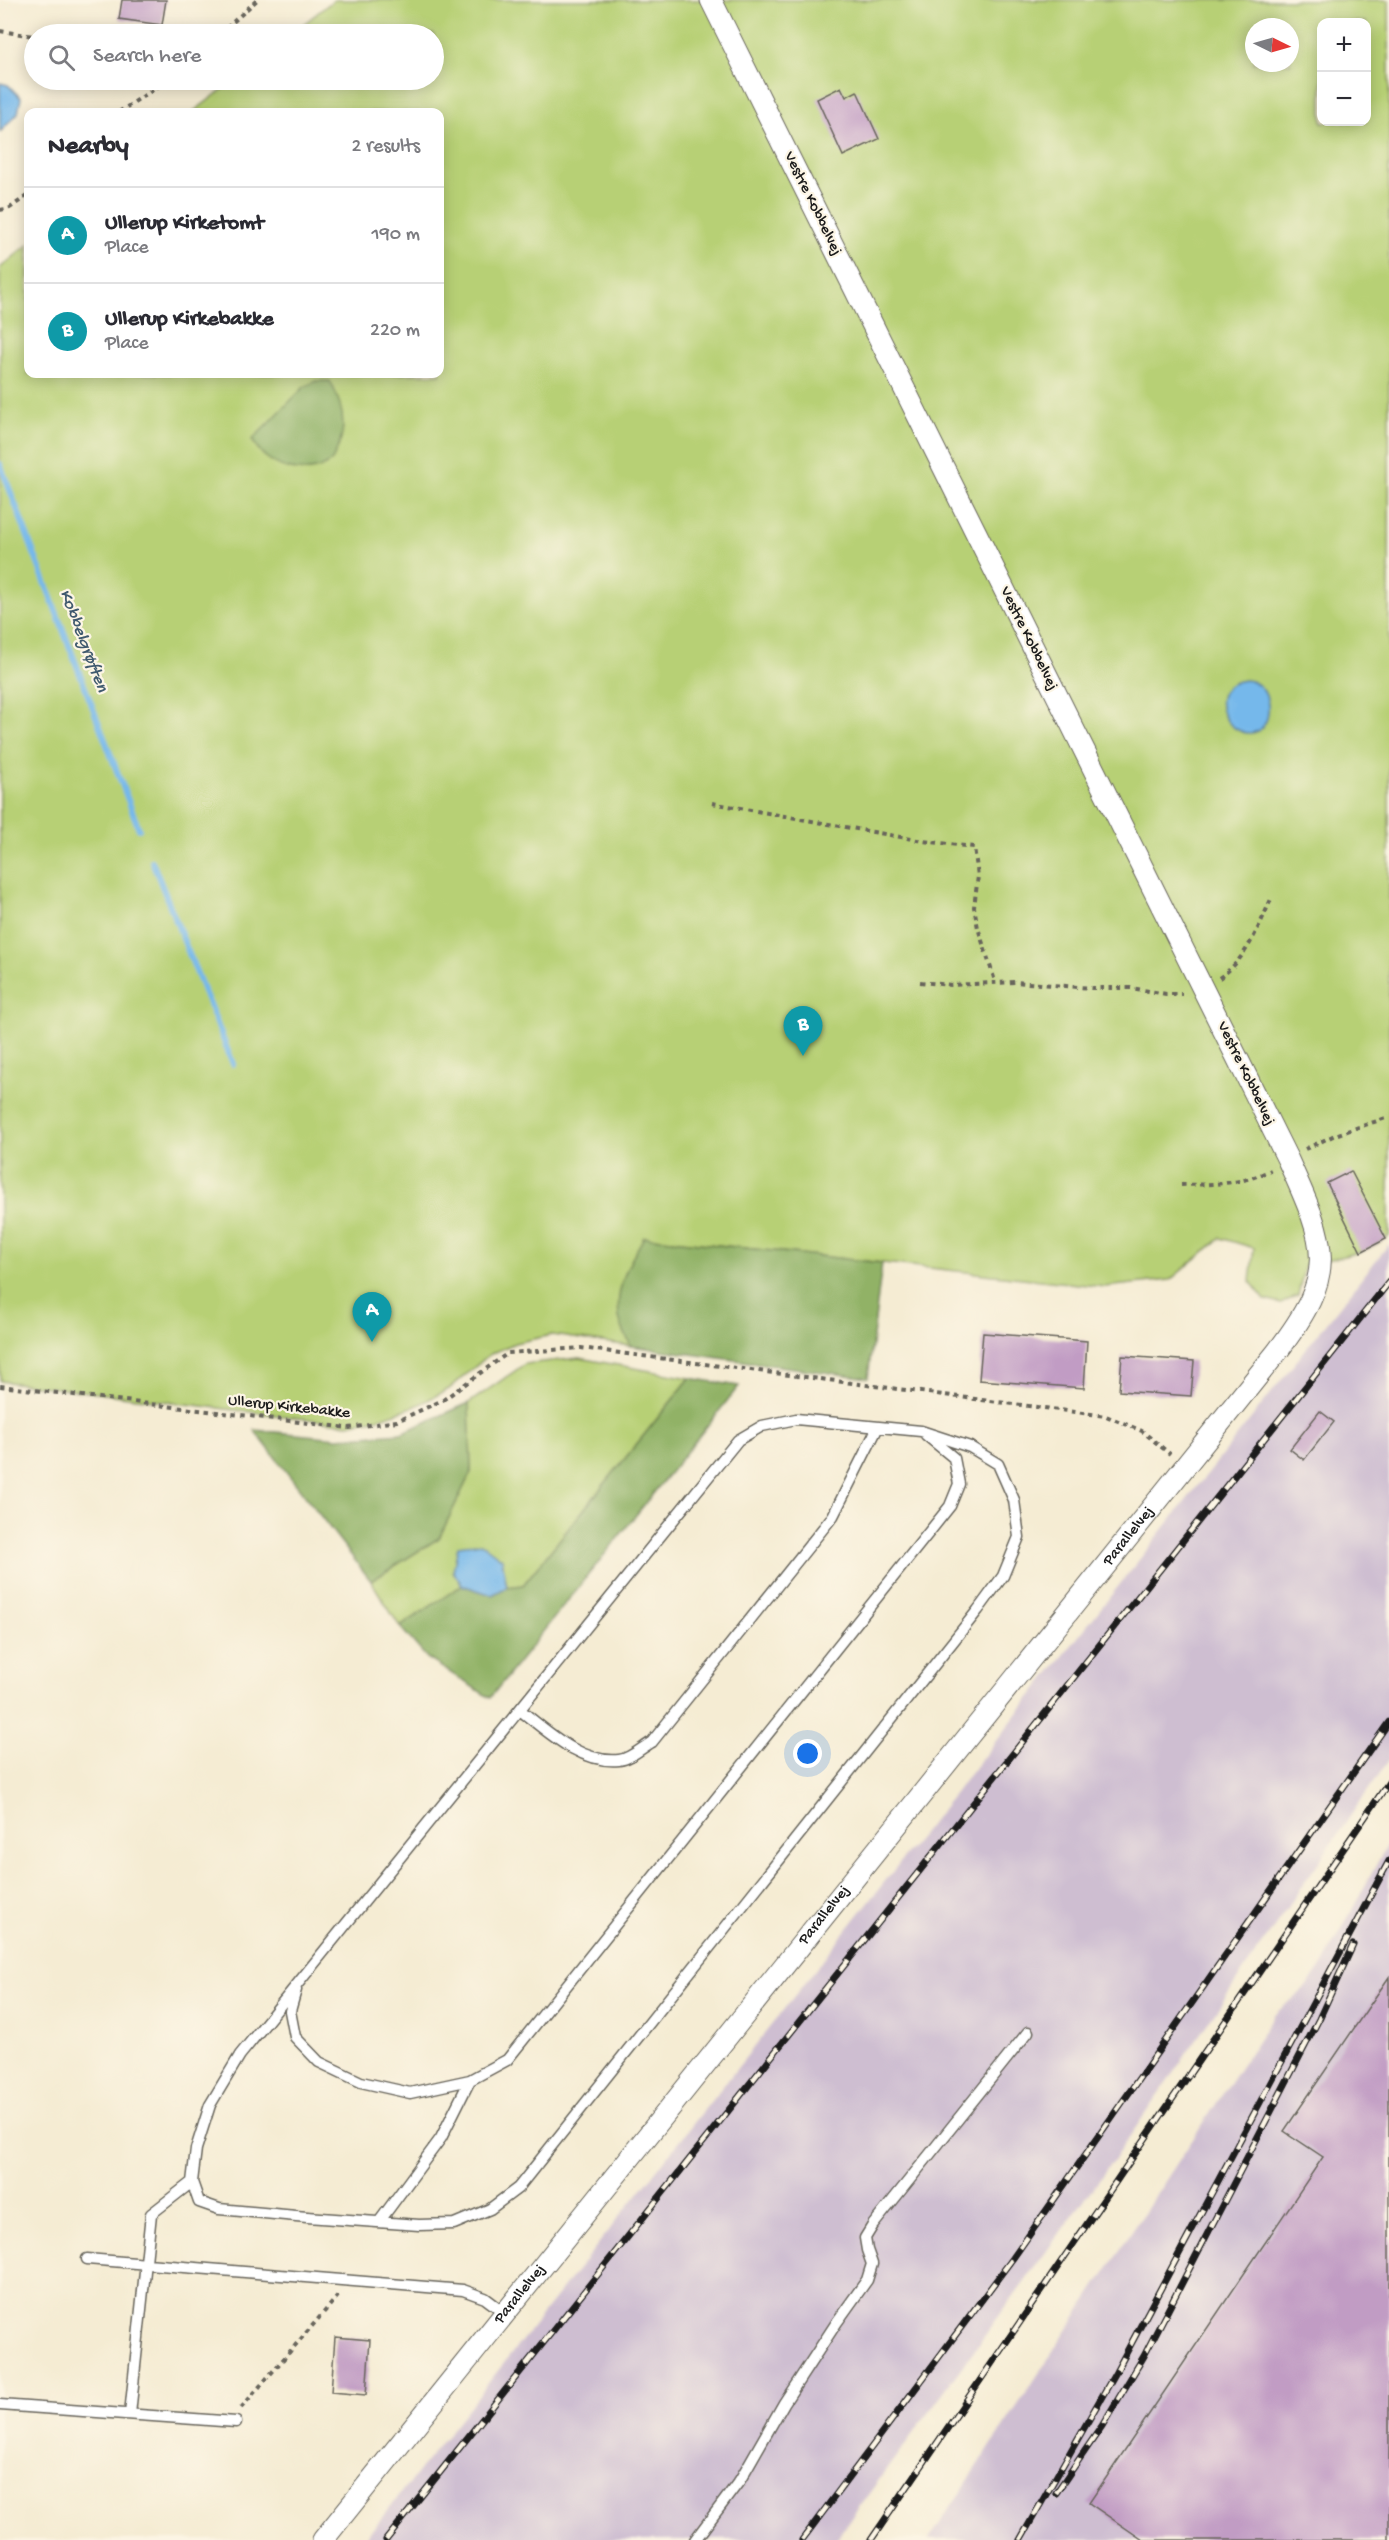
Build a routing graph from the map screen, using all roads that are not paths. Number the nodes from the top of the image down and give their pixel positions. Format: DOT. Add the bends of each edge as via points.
graph roads {
  1 [pos="711,0"];
  2 [pos="1318,1284"];
  3 [pos="878,1427"];
  4 [pos="921,1431"];
  5 [pos="520,1710"];
  6 [pos="299,1983"];
  7 [pos="1028,2032"];
  8 [pos="471,2080"];
  9 [pos="192,2182"];
  10 [pos="379,2222"];
  11 [pos="87,2259"];
  12 [pos="145,2264"];
  13 [pos="505,2313"];
  14 [pos="0,2405"];
  15 [pos="130,2414"];
  16 [pos="233,2422"];
  17 [pos="323,2540"];
  18 [pos="695,2540"];
  1 -- 2 [label="street, Vestre Kobbelvej" via="1288,1160 1318,1235"];
  2 -- 13 [label="street, Parallelvej" via="1299,1323"];
  3 -- 4 [label="lane"];
  3 -- 5 [label="lane" via="796,1419 762,1426 738,1440"];
  3 -- 5 [label="lane" via="833,1516 652,1742 621,1760 591,1758 556,1738"];
  4 -- 8 [label="lane" via="954,1458 959,1484 950,1506 507,2060"];
  4 -- 10 [label="lane" via="970,1448 998,1464 1014,1500 1019,1537 1003,1576 518,2188 490,2208 454,2224"];
  5 -- 6 [label="lane"];
  6 -- 8 [label="lane" via="290,2011 295,2037 319,2062 361,2082 410,2093"];
  6 -- 9 [label="lane" via="240,2055 210,2105 196,2149"];
  7 -- 18 [label="lane" via="873,2225 866,2238 872,2264 867,2280 784,2403 740,2480"];
  8 -- 10 [label="lane" via="441,2138"];
  9 -- 10 [label="lane" via="199,2202 219,2210"];
  9 -- 12 [label="lane" via="151,2214"];
  11 -- 12 [label="lane"];
  12 -- 13 [label="lane" via="463,2290 485,2298"];
  12 -- 15 [label="lane"];
  13 -- 17 [label="street, Parallelvej"];
  14 -- 15 [label="lane"];
  15 -- 16 [label="lane"];
}
